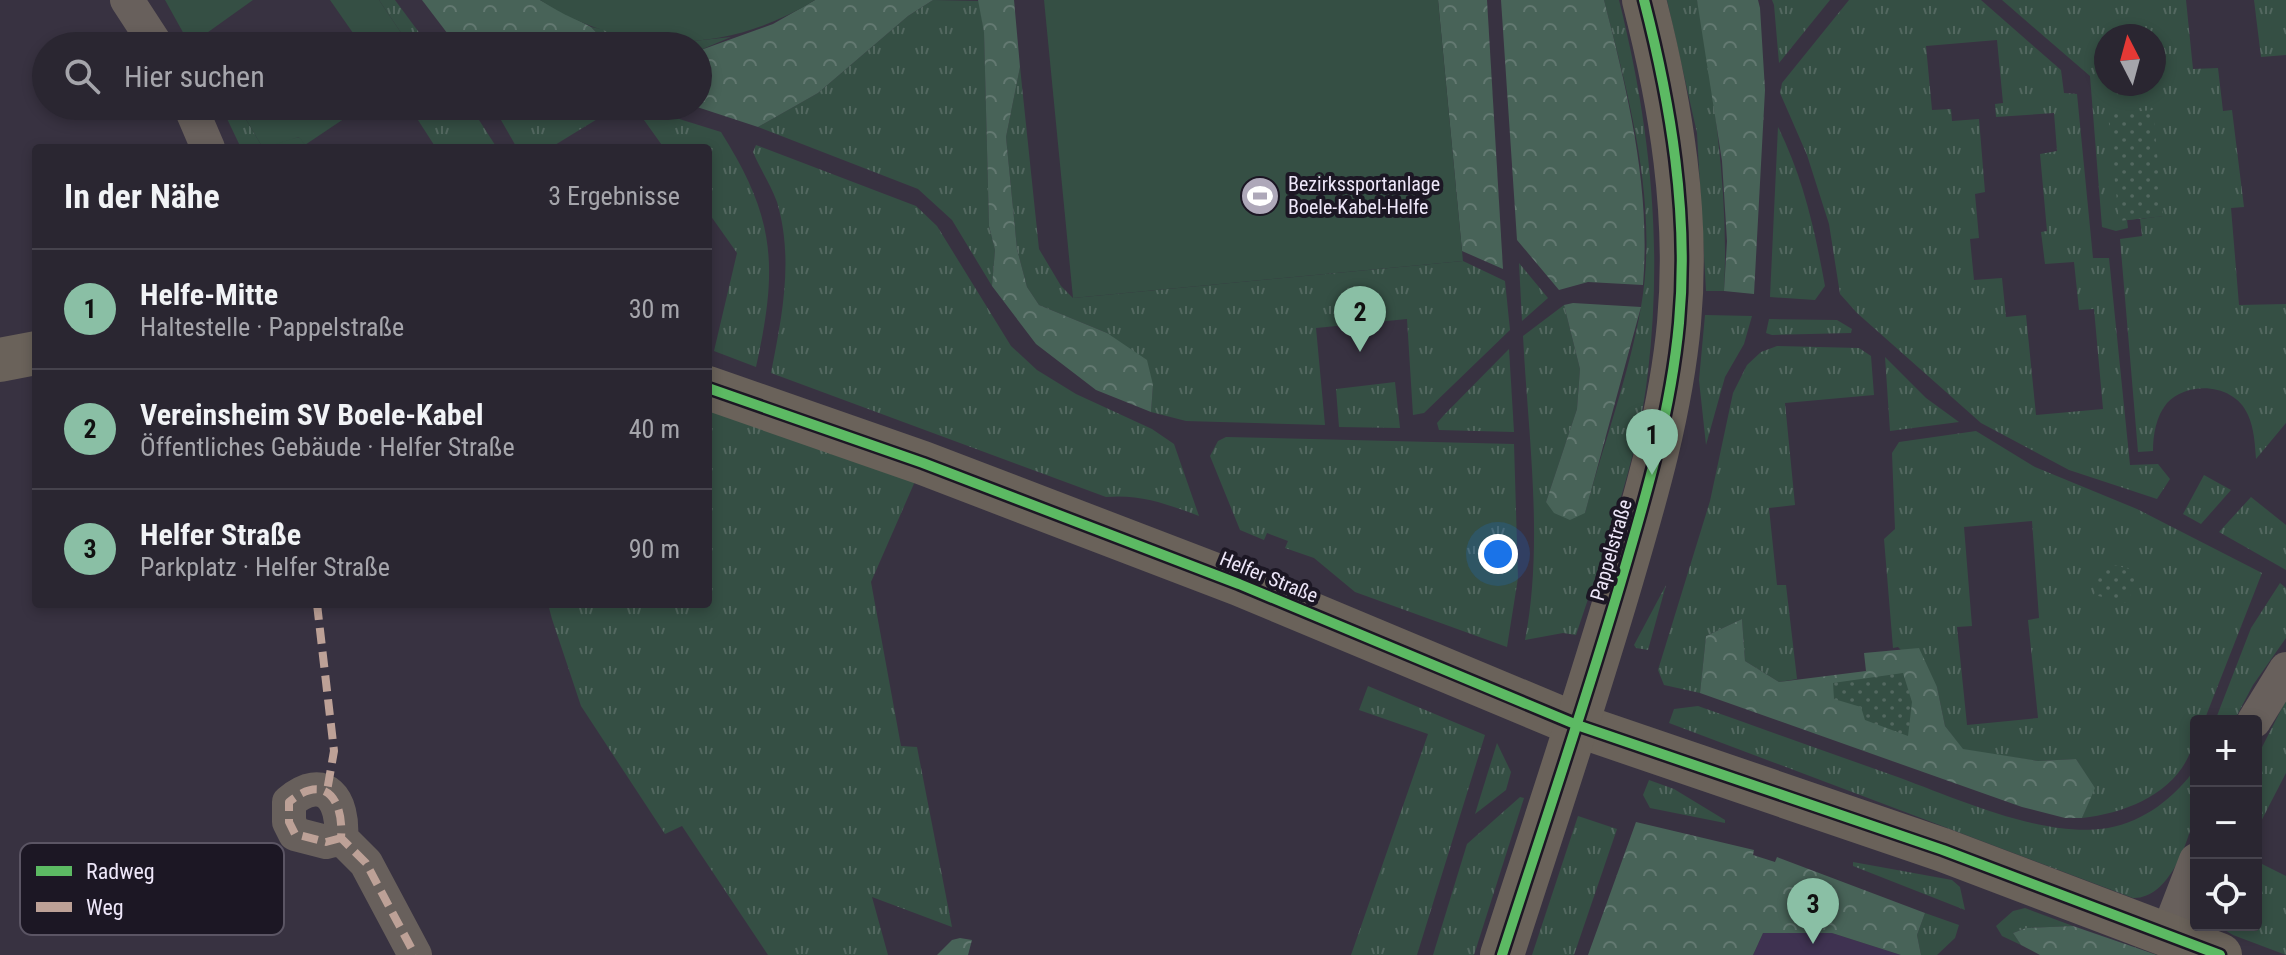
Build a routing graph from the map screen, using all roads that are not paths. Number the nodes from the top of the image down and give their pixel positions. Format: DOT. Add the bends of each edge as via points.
graph roads {
  1 [pos="127,0"];
  2 [pos="1644,0"];
  3 [pos="148,32"];
  4 [pos="196,120"];
  5 [pos="206,144"];
  6 [pos="32,354"];
  7 [pos="0,360"];
  8 [pos="712,389"];
  9 [pos="2286,669"];
  10 [pos="2258,715"];
  11 [pos="1577,725"];
  12 [pos="341,838"];
  13 [pos="2190,876"];
  14 [pos="2167,935"];
  15 [pos="415,955"];
  16 [pos="1502,955"];
  17 [pos="2220,955"];
  1 -- 3 [label="street"];
  2 -- 11 [label="street, Pappelstraße" via="1666,95 1676,170 1680,319 1652,475"];
  4 -- 5 [label="street"];
  6 -- 7 [label="street"];
  8 -- 11 [label="street, Helfer Straße" via="923,463 1239,584"];
  9 -- 10 [label="street"];
  11 -- 14 [label="street, Helfer Straße" via="1943,850"];
  11 -- 16 [label="street, Pappelstraße"];
  12 -- 15 [label="street" via="366,863"];
  13 -- 14 [label="street"];
  14 -- 17 [label="street, Helfer Straße"];
}
